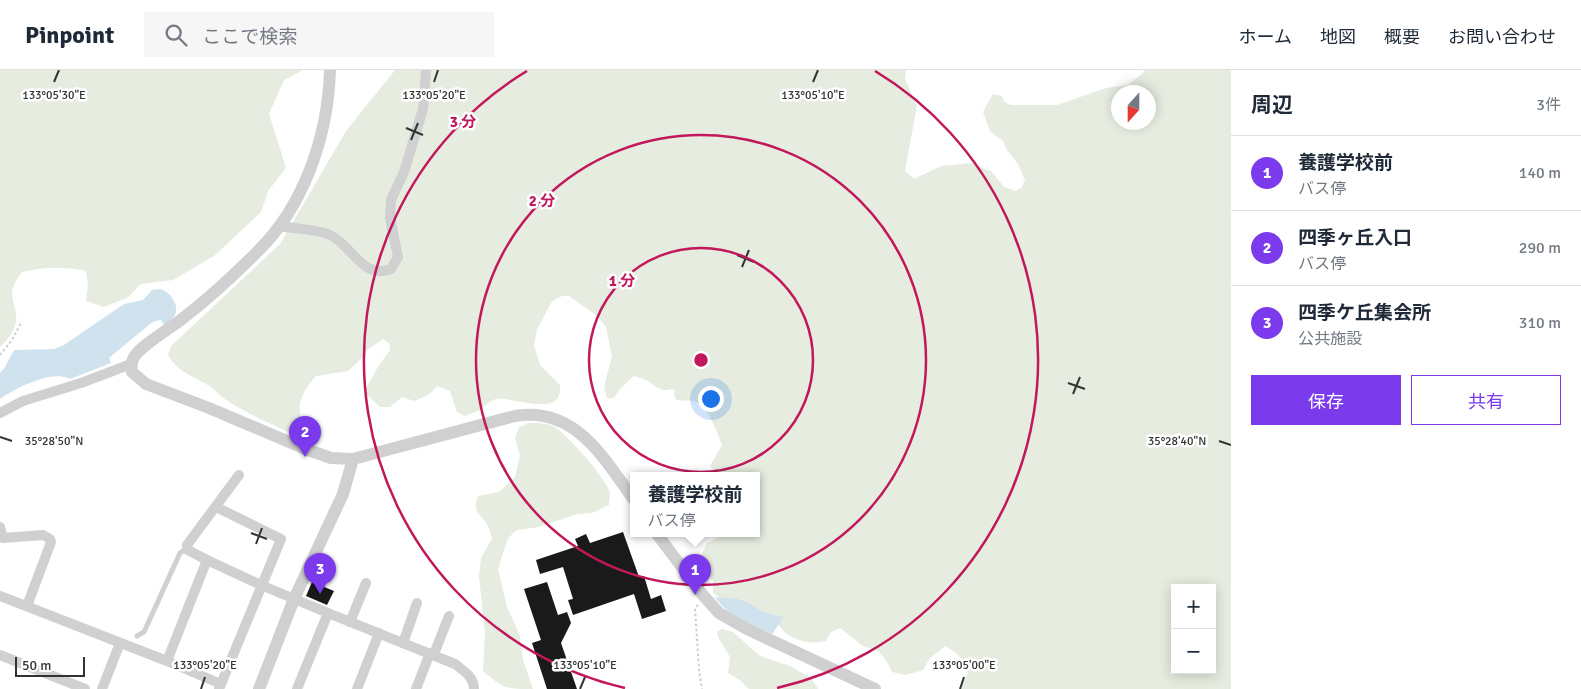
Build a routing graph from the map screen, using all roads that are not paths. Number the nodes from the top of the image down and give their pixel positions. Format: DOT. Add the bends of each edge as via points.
graph roads {
  1 [pos="330,70"];
  2 [pos="426,70"];
  3 [pos="280,226"];
  4 [pos="131,364"];
  5 [pos="0,413"];
  6 [pos="353,459"];
  7 [pos="239,476"];
  8 [pos="630,495"];
  9 [pos="216,507"];
  10 [pos="0,527"];
  11 [pos="659,537"];
  12 [pos="2,538"];
  13 [pos="187,548"];
  14 [pos="207,560"];
  15 [pos="366,583"];
  16 [pos="261,585"];
  17 [pos="0,596"];
  18 [pos="294,599"];
  19 [pos="417,603"];
  20 [pos="27,606"];
  21 [pos="328,613"];
  22 [pos="449,616"];
  23 [pos="350,622"];
  24 [pos="379,633"];
  25 [pos="137,636"];
  26 [pos="120,643"];
  27 [pos="403,643"];
  28 [pos="432,654"];
  29 [pos="0,655"];
  30 [pos="167,661"];
  31 [pos="220,687"];
  32 [pos="85,689"];
  33 [pos="102,689"];
  34 [pos="259,689"];
  35 [pos="297,689"];
  36 [pos="357,689"];
  37 [pos="416,689"];
  38 [pos="474,689"];
  39 [pos="875,689"];
  1 -- 3 [label="street" via="330,92 315,157"];
  2 -- 3 [label="street" via="423,109 404,172 391,200 390,218 398,258 391,269 380,272 366,268 328,234"];
  3 -- 4 [label="street" via="228,279 142,349"];
  4 -- 5 [label="street" via="23,401"];
  4 -- 6 [label="street" via="132,372 146,384 321,455"];
  6 -- 8 [label="street" via="515,416 542,415 564,422 588,440"];
  6 -- 18 [label="street" via="344,494"];
  7 -- 9 [label="street"];
  9 -- 13 [label="street"];
  9 -- 16 [label="street" via="281,539"];
  10 -- 12 [label="street"];
  11 -- 39 [label="street" via="719,613"];
  12 -- 20 [label="street" via="43,535 50,539"];
  13 -- 14 [label="street"];
  13 -- 25 [label="lane" via="180,552 145,631"];
  14 -- 16 [label="street"];
  14 -- 30 [label="street"];
  15 -- 23 [label="street"];
  16 -- 18 [label="street"];
  16 -- 31 [label="street"];
  17 -- 20 [label="street"];
  18 -- 21 [label="street"];
  18 -- 34 [label="street"];
  19 -- 27 [label="street"];
  20 -- 26 [label="street"];
  21 -- 23 [label="street"];
  21 -- 35 [label="street"];
  22 -- 28 [label="street"];
  23 -- 24 [label="street"];
  24 -- 27 [label="street"];
  24 -- 36 [label="street"];
  26 -- 30 [label="street"];
  26 -- 33 [label="street"];
  27 -- 28 [label="street"];
  28 -- 37 [label="street"];
  28 -- 38 [label="street" via="466,672 474,681"];
  29 -- 32 [label="street"];
  30 -- 31 [label="street"];
}
